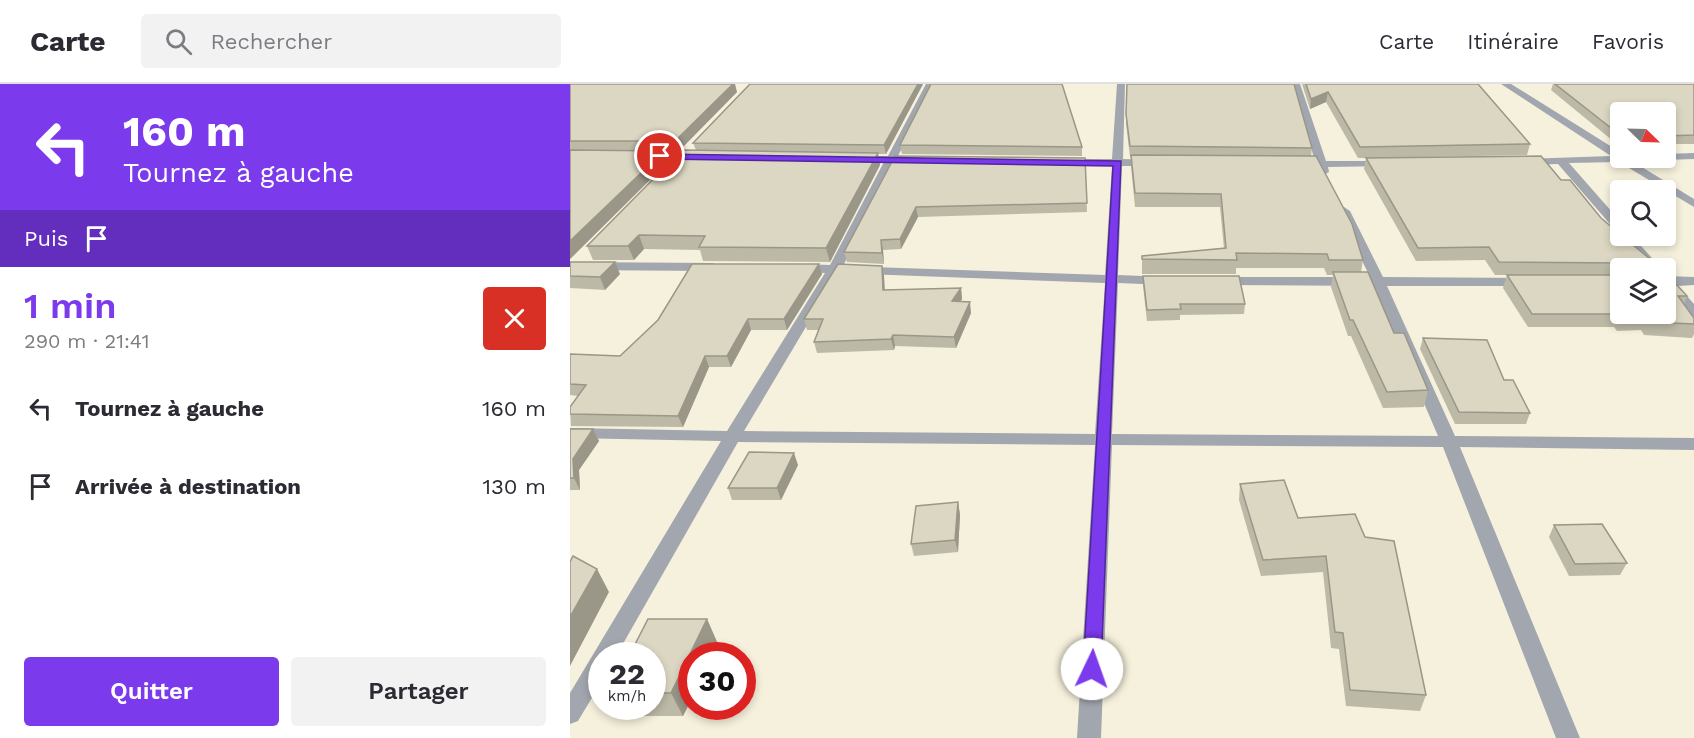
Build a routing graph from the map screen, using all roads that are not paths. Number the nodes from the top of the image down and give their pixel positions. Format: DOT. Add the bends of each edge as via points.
graph roads {
  1 [pos="930,84"];
  2 [pos="1120,84"];
  3 [pos="1296,84"];
  4 [pos="1505,84"];
  5 [pos="1610,150"];
  6 [pos="627,156"];
  7 [pos="1694,156"];
  8 [pos="706,157"];
  9 [pos="1676,157"];
  10 [pos="845,158"];
  11 [pos="1610,158"];
  12 [pos="891,159"];
  13 [pos="927,160"];
  14 [pos="1046,162"];
  15 [pos="1516,162"];
  16 [pos="1562,162"];
  17 [pos="1118,163"];
  18 [pos="1166,163"];
  19 [pos="1285,164"];
  20 [pos="1320,164"];
  21 [pos="1401,164"];
  22 [pos="1638,168"];
  23 [pos="1694,204"];
  24 [pos="1610,217"];
  25 [pos="1635,246"];
  26 [pos="1646,258"];
  27 [pos="576,265"];
  28 [pos="729,267"];
  29 [pos="788,268"];
  30 [pos="835,268"];
  31 [pos="1112,280"];
  32 [pos="1182,281"];
  33 [pos="1205,281"];
  34 [pos="1676,281"];
  35 [pos="1694,281"];
  36 [pos="1381,282"];
  37 [pos="1536,282"];
  38 [pos="1676,292"];
  39 [pos="1694,312"];
  40 [pos="570,433"];
  41 [pos="732,437"];
  42 [pos="1102,439"];
  43 [pos="1449,440"];
  44 [pos="1694,444"];
  45 [pos="612,642"];
  46 [pos="588,684"];
  47 [pos="570,714"];
  48 [pos="1089,738"];
  49 [pos="1568,738"];
  1 -- 12 [label="street"];
  2 -- 17 [label="street"];
  3 -- 20 [label="street"];
  4 -- 5 [label="street"];
  6 -- 8 [label="street"];
  7 -- 9 [label="street"];
  10 -- 12 [label="street"];
  11 -- 16 [label="street"];
  12 -- 13 [label="street"];
  12 -- 30 [label="street"];
  14 -- 17 [label="street"];
  15 -- 16 [label="street"];
  16 -- 24 [label="street"];
  17 -- 18 [label="street"];
  17 -- 31 [label="street"];
  19 -- 20 [label="street"];
  20 -- 21 [label="street"];
  20 -- 36 [label="street"];
  22 -- 23 [label="street"];
  25 -- 26 [label="street"];
  27 -- 28 [label="street"];
  29 -- 30 [label="street"];
  30 -- 31 [label="street"];
  30 -- 41 [label="street"];
  31 -- 32 [label="street"];
  31 -- 42 [label="street"];
  33 -- 36 [label="street"];
  34 -- 35 [label="street"];
  36 -- 37 [label="street"];
  36 -- 43 [label="street"];
  38 -- 39 [label="street"];
  40 -- 41 [label="street"];
  41 -- 42 [label="street"];
  41 -- 45 [label="street"];
  42 -- 43 [label="street"];
  42 -- 48 [label="street"];
  43 -- 44 [label="street"];
  43 -- 49 [label="street"];
  46 -- 47 [label="street"];
}
